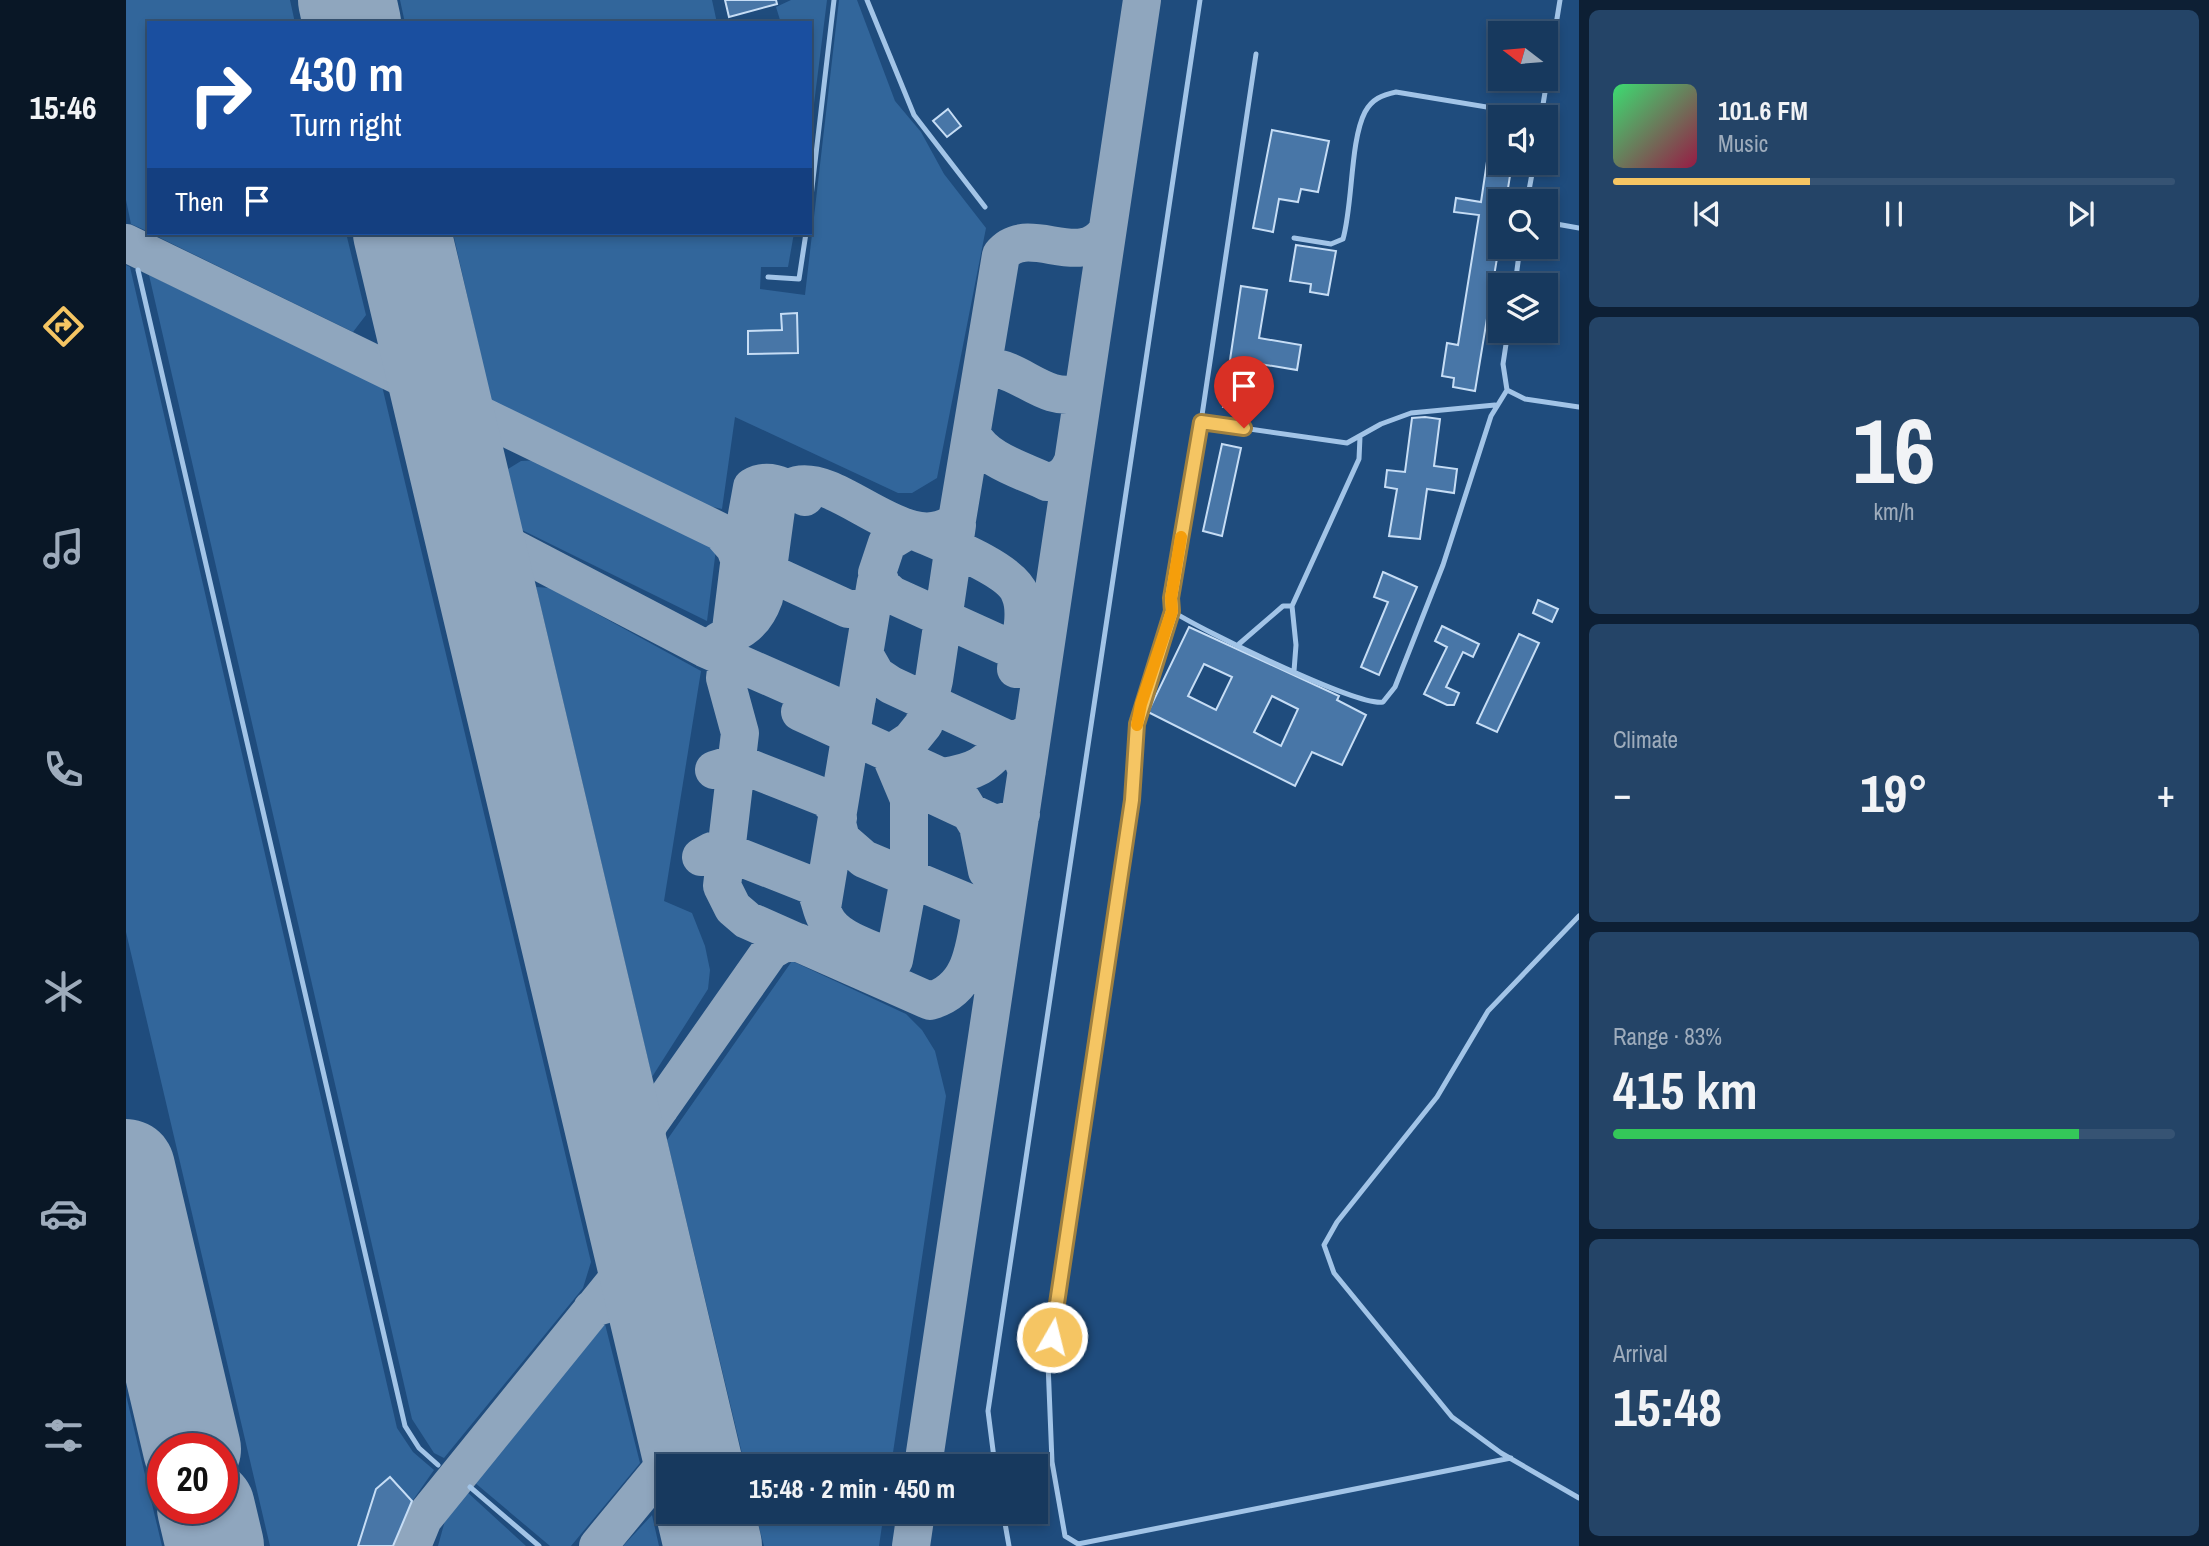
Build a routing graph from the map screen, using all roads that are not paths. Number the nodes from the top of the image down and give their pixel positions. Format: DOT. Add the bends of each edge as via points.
graph roads {
  1 [pos="834,0"];
  2 [pos="867,0"];
  3 [pos="1200,0"];
  4 [pos="1560,0"];
  5 [pos="1256,54"];
  6 [pos="1543,105"];
  7 [pos="1488,108"];
  8 [pos="812,188"];
  9 [pos="985,207"];
  10 [pos="1558,224"];
  11 [pos="1579,228"];
  12 [pos="806,235"];
  13 [pos="1294,238"];
  14 [pos="138,270"];
  15 [pos="768,277"];
  16 [pos="1506,343"];
  17 [pos="1507,390"];
  18 [pos="1495,405"];
  19 [pos="1579,408"];
  20 [pos="1201,422"];
  21 [pos="1360,437"];
  22 [pos="1292,606"];
  23 [pos="1172,611"];
  24 [pos="1239,644"];
  25 [pos="1294,671"];
  26 [pos="1579,916"];
  27 [pos="993,1454"];
  28 [pos="1511,1458"];
  29 [pos="438,1465"];
  30 [pos="470,1487"];
  31 [pos="1579,1498"];
  32 [pos="1005,1524"];
  33 [pos="539,1546"];
  34 [pos="1009,1546"];
  1 -- 8 [label="lane"];
  2 -- 9 [label="lane" via="914,115"];
  3 -- 27 [label="lane" via="994,1368 988,1411"];
  4 -- 6 [label="lane"];
  5 -- 20 [label="lane"];
  7 -- 13 [label="lane" via="1396,92 1373,101 1361,124 1343,239 1331,244"];
  10 -- 11 [label="lane"];
  12 -- 15 [label="lane" via="799,279"];
  14 -- 29 [label="lane" via="405,1426 419,1448"];
  16 -- 17 [label="lane" via="1503,364"];
  17 -- 18 [label="lane"];
  17 -- 19 [label="lane" via="1525,399"];
  18 -- 21 [label="lane" via="1411,413"];
  18 -- 25 [label="lane" via="1443,565 1390,697 1375,704 1362,701"];
  20 -- 21 [label="lane" via="1337,443"];
  20 -- 23 [label="lane"];
  21 -- 22 [label="lane" via="1359,459"];
  22 -- 24 [label="lane" via="1283,606"];
  22 -- 25 [label="lane"];
  23 -- 24 [label="lane"];
  23 -- 28 [label="lane" via="1137,724 1132,800 1048,1363 1052,1462 1066,1536 1078,1544"];
  24 -- 25 [label="lane"];
  26 -- 28 [label="lane" via="1488,1011 1437,1097 1337,1222 1324,1245 1334,1273 1452,1418"];
  28 -- 31 [label="lane"];
  30 -- 33 [label="lane"];
  32 -- 34 [label="lane"];
}
